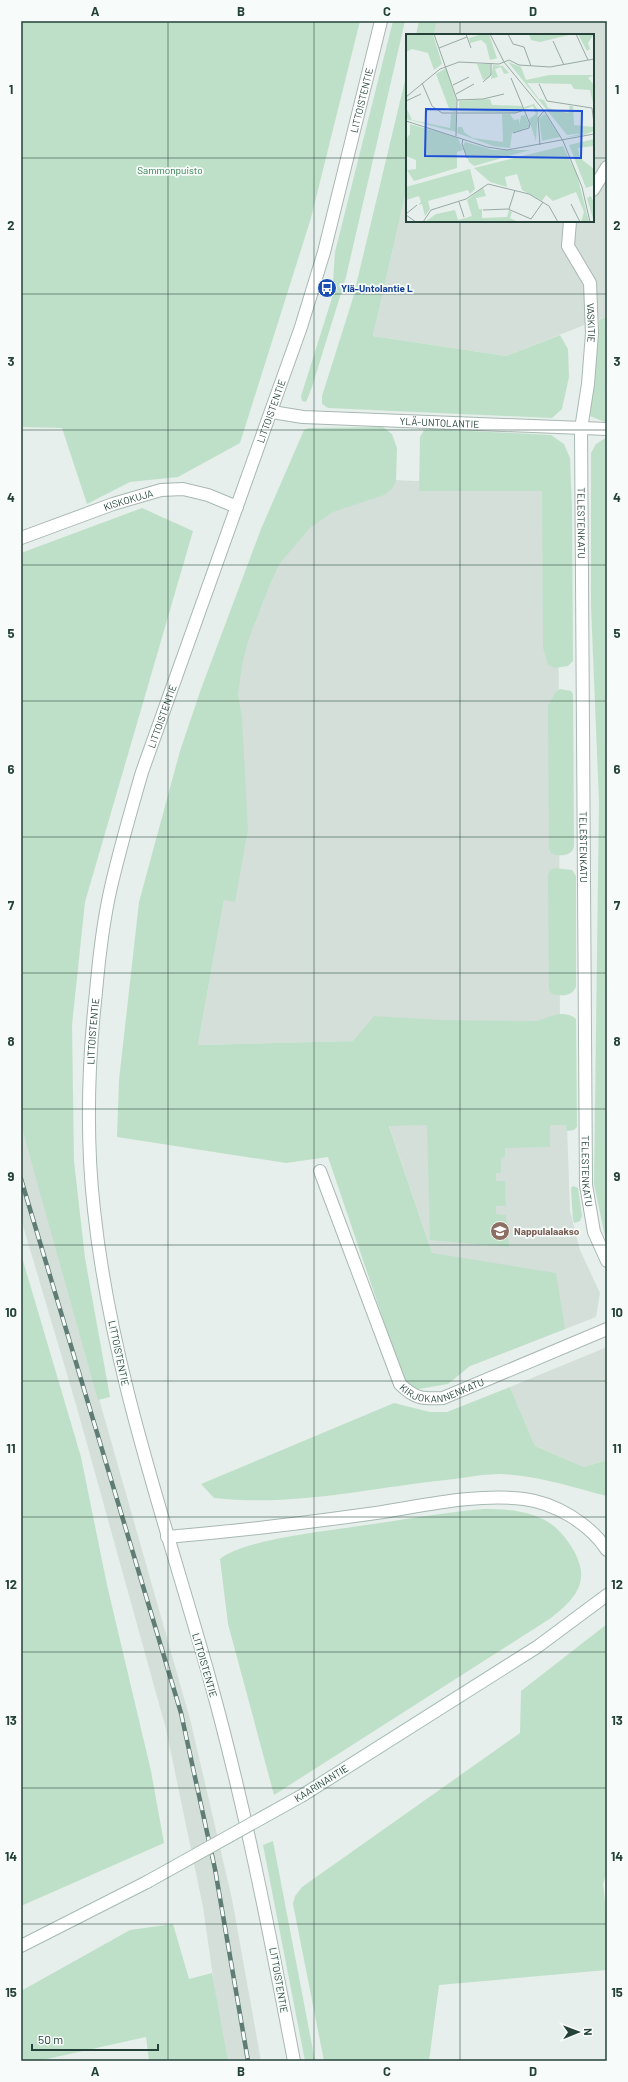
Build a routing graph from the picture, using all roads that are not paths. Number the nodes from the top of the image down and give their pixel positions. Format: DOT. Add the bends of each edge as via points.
graph roads {
  1 [pos="381,21"];
  2 [pos="607,167"];
  3 [pos="594,188"];
  4 [pos="570,222"];
  5 [pos="272,412"];
  6 [pos="581,429"];
  7 [pos="607,429"];
  8 [pos="237,507"];
  9 [pos="21,538"];
  10 [pos="320,1171"];
  11 [pos="607,1261"];
  12 [pos="607,1329"];
  13 [pos="167,1537"];
  14 [pos="607,1550"];
  15 [pos="607,1595"];
  16 [pos="21,1946"];
  17 [pos="294,2061"];
  1 -- 5 [label="street, LITTOISTENTIE" via="324,252"];
  2 -- 3 [label="street"];
  4 -- 6 [label="street, VASKITIE" via="568,246 590,283 592,333"];
  5 -- 6 [label="street, YLÄ-UNTOLANTIE" via="303,416"];
  5 -- 8 [label="street, LITTOISTENTIE"];
  6 -- 7 [label="street, YLÄ-UNTOLANTIE"];
  6 -- 11 [label="street, TELESTENKATU" via="586,1186 594,1232"];
  8 -- 9 [label="street, KISKOKUJA" via="208,495 183,489 161,490 113,504"];
  8 -- 13 [label="street, LITTOISTENTIE" via="142,772 126,829 103,927 92,1028 90,1144 100,1258 134,1416"];
  10 -- 12 [label="street, KIRJOKANNENKATU" via="400,1384 409,1394 423,1399 443,1398"];
  13 -- 14 [label="street" via="317,1521 459,1501 504,1498 548,1505 575,1519"];
  13 -- 17 [label="street, LITTOISTENTIE" via="208,1672 236,1781 269,1926"];
  15 -- 16 [label="street, KAARINANTIE, bridge" via="537,1647 302,1795 147,1882"];
}
